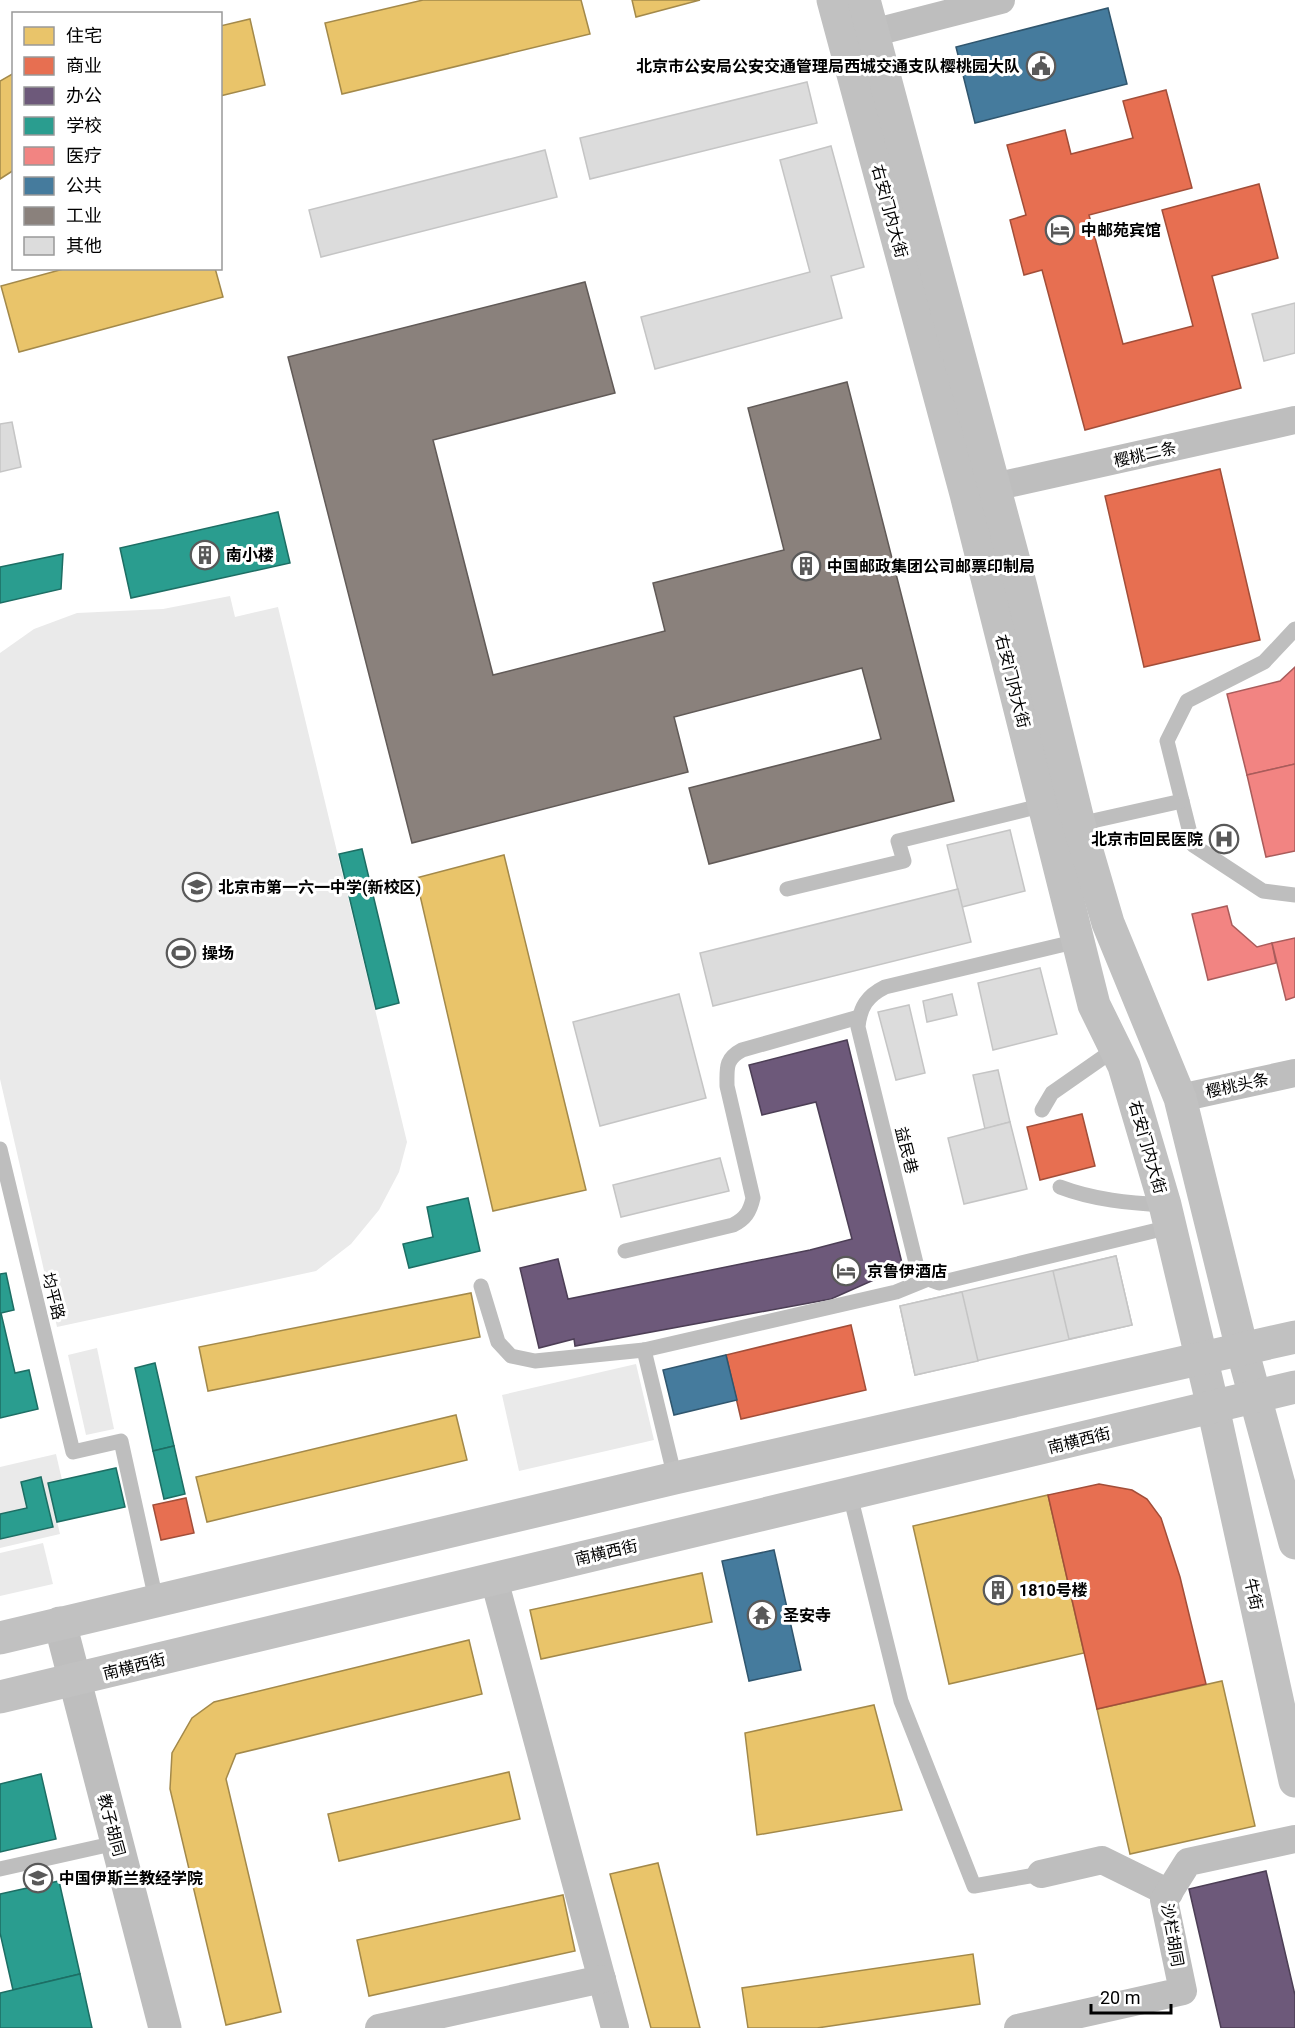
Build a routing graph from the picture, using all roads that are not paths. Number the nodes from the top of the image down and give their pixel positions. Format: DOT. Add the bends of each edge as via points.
graph roads {
  1 [pos="833,0"];
  2 [pos="864,0"];
  3 [pos="1001,0"];
  4 [pos="858,37"];
  5 [pos="1295,420"];
  6 [pos="980,491"];
  7 [pos="1295,628"];
  8 [pos="1182,801"];
  9 [pos="1044,805"];
  10 [pos="1079,824"];
  11 [pos="787,889"];
  12 [pos="1295,896"];
  13 [pos="1078,941"];
  14 [pos="859,1017"];
  15 [pos="1115,1049"];
  16 [pos="1295,1073"];
  17 [pos="1180,1098"];
  18 [pos="1042,1110"];
  19 [pos="0,1149"];
  20 [pos="1060,1187"];
  21 [pos="1168,1216"];
  22 [pos="625,1251"];
  23 [pos="928,1279"];
  24 [pos="481,1286"];
  25 [pos="1295,1337"];
  26 [pos="1242,1349"];
  27 [pos="644,1350"];
  28 [pos="1201,1359"];
  29 [pos="1295,1387"];
  30 [pos="1255,1396"];
  31 [pos="1213,1407"];
  32 [pos="675,1478"];
  33 [pos="850,1495"];
  34 [pos="1295,1543"];
  35 [pos="494,1579"];
  36 [pos="156,1600"];
  37 [pos="60,1623"];
  38 [pos="0,1638"];
  39 [pos="74,1680"];
  40 [pos="0,1697"];
  41 [pos="1295,1781"];
  42 [pos="1295,1839"];
  43 [pos="116,1843"];
  44 [pos="0,1869"];
  45 [pos="1041,1874"];
  46 [pos="1169,1893"];
  47 [pos="602,1979"];
  48 [pos="165,2028"];
  49 [pos="379,2028"];
  50 [pos="615,2028"];
  51 [pos="1018,2028"];
  1 -- 4 [label="main road, 右安门内大街"];
  2 -- 4 [label="main road, 右安门内大街"];
  3 -- 4 [label="street"];
  4 -- 6 [label="main road, 右安门内大街"];
  5 -- 6 [label="street, 樱桃二条"];
  6 -- 9 [label="main road, 右安门内大街"];
  6 -- 10 [label="main road, 右安门内大街"];
  7 -- 8 [label="lane" via="1264,662 1187,701 1167,741"];
  8 -- 10 [label="lane"];
  8 -- 12 [label="lane" via="1193,845 1263,891"];
  9 -- 11 [label="lane" via="898,841 904,861"];
  9 -- 13 [label="main road, 右安门内大街"];
  10 -- 17 [label="main road, 右安门内大街" via="1108,923"];
  13 -- 14 [label="lane" via="885,987 872,994"];
  13 -- 15 [label="main road, 右安门内大街" via="1094,1005"];
  14 -- 22 [label="lane" via="732,1055 727,1066 727,1086 753,1198 751,1208 744,1219 733,1225"];
  14 -- 23 [label="lane, 益民巷" via="858,1027 917,1267"];
  15 -- 18 [label="lane" via="1052,1093"];
  15 -- 21 [label="main road, 右安门内大街" via="1124,1066"];
  16 -- 17 [label="street, 樱桃头条"];
  17 -- 26 [label="main road, 右安门内大街"];
  19 -- 36 [label="lane, 均平路" via="73,1452 121,1441"];
  20 -- 21 [label="lane"];
  21 -- 23 [label="lane" via="939,1283"];
  21 -- 28 [label="main road, 右安门内大街"];
  23 -- 27 [label="lane" via="896,1292"];
  24 -- 27 [label="lane" via="498,1342 511,1356 535,1361"];
  25 -- 26 [label="main road"];
  26 -- 28 [label="main road"];
  26 -- 30 [label="main road, 右安门内大街"];
  27 -- 32 [label="lane"];
  28 -- 31 [label="main road, 牛街"];
  28 -- 32 [label="main road"];
  29 -- 30 [label="main road, 南横西街"];
  30 -- 31 [label="main road, 南横西街"];
  30 -- 34 [label="main road"];
  31 -- 33 [label="main road, 南横西街"];
  31 -- 41 [label="main road, 牛街"];
  32 -- 36 [label="main road"];
  33 -- 35 [label="main road, 南横西街"];
  33 -- 45 [label="lane" via="901,1701 974,1886"];
  35 -- 39 [label="main road, 南横西街"];
  35 -- 47 [label="street"];
  36 -- 37 [label="main road"];
  37 -- 38 [label="main road"];
  37 -- 39 [label="street, 教子胡同"];
  39 -- 40 [label="main road, 南横西街"];
  39 -- 43 [label="street, 教子胡同"];
  42 -- 46 [label="street, 沙栏胡同" via="1188,1862"];
  43 -- 44 [label="lane"];
  43 -- 48 [label="street, 教子胡同"];
  45 -- 46 [label="street" via="1102,1860"];
  46 -- 51 [label="street, 沙栏胡同" via="1164,1900 1183,1990"];
  47 -- 49 [label="street"];
  47 -- 50 [label="street"];
}
